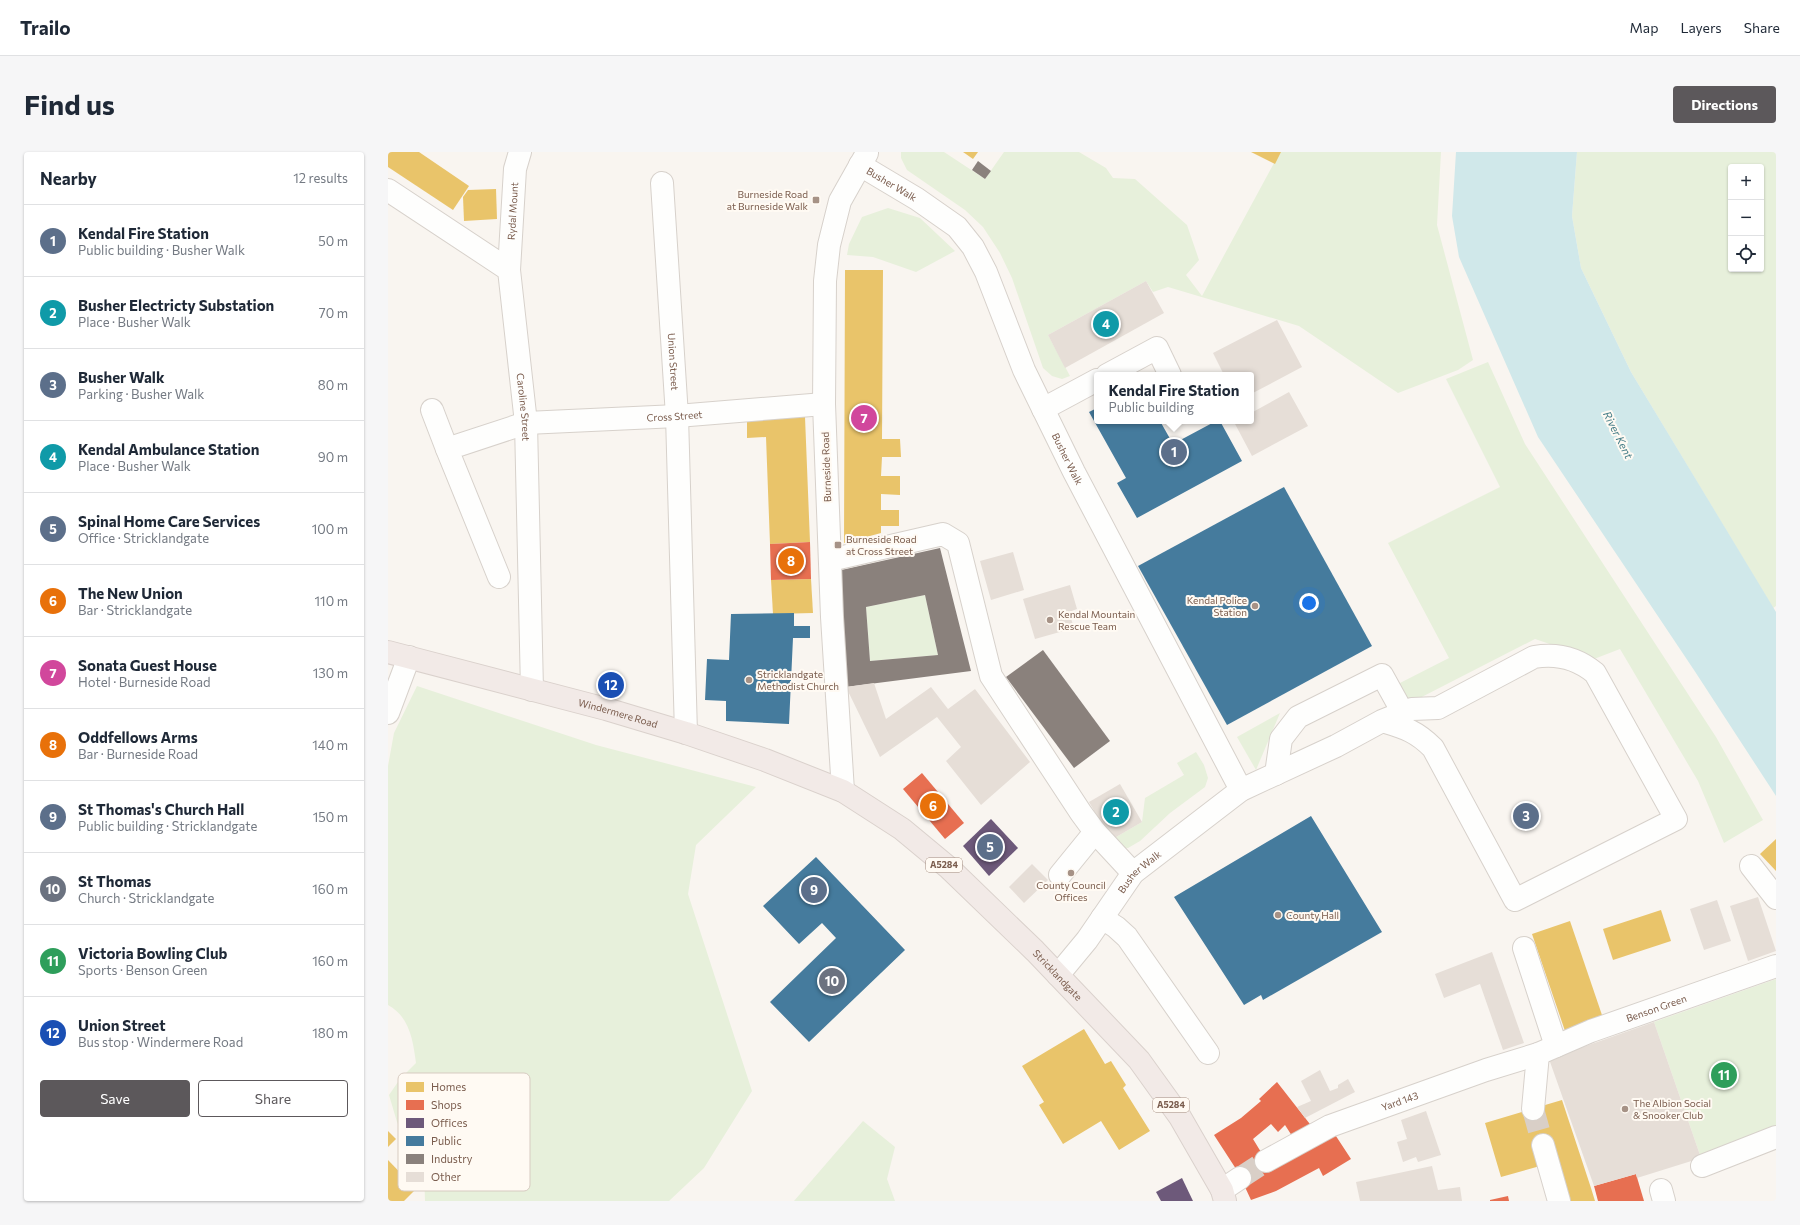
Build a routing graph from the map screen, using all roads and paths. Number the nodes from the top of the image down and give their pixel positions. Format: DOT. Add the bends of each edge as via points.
graph roads {
  1 [pos="520,152"];
  2 [pos="864,158"];
  3 [pos="662,183"];
  4 [pos="388,190"];
  5 [pos="509,270"];
  6 [pos="1113,372"];
  7 [pos="1169,372"];
  8 [pos="1094,382"];
  9 [pos="824,404"];
  10 [pos="1043,409"];
  11 [pos="432,410"];
  12 [pos="677,416"];
  13 [pos="526,422"];
  14 [pos="448,449"];
  15 [pos="830,560"];
  16 [pos="499,577"];
  17 [pos="388,652"];
  18 [pos="409,657"];
  19 [pos="532,690"];
  20 [pos="1408,711"];
  21 [pos="388,712"];
  22 [pos="1382,721"];
  23 [pos="686,733"];
  24 [pos="1276,774"];
  25 [pos="1241,790"];
  26 [pos="843,791"];
  27 [pos="1095,832"];
  28 [pos="1751,866"];
  29 [pos="1132,873"];
  30 [pos="1060,875"];
  31 [pos="1776,898"];
  32 [pos="1102,918"];
  33 [pos="1524,948"];
  34 [pos="1776,966"];
  35 [pos="1058,975"];
  36 [pos="1547,1050"];
  37 [pos="1208,1053"];
  38 [pos="1533,1109"];
  39 [pos="1776,1137"];
  40 [pos="1542,1145"];
  41 [pos="1266,1161"];
  42 [pos="1702,1166"];
  43 [pos="1240,1178"];
  44 [pos="1224,1196"];
  45 [pos="1559,1201"];
  1 -- 5 [label="street, Rydal Mount" via="515,169"];
  2 -- 9 [label="street, Burneside Road" via="840,201 828,245 825,281"];
  2 -- 10 [label="street, Busher Walk" via="957,227 973,247 986,272 1024,370"];
  3 -- 12 [label="street, Union Street"];
  4 -- 5 [label="street"];
  5 -- 13 [label="street, Caroline Street"];
  6 -- 7 [label="street" via="1158,348"];
  8 -- 10 [label="street"];
  9 -- 12 [label="street, Cross Street"];
  9 -- 15 [label="street, Burneside Road"];
  10 -- 25 [label="street, Busher Walk"];
  11 -- 14 [label="street"];
  12 -- 13 [label="street, Cross Street"];
  12 -- 23 [label="street, Union Street"];
  13 -- 14 [label="street, Cross Street"];
  13 -- 19 [label="street, Caroline Street"];
  14 -- 16 [label="street"];
  15 -- 26 [label="street, Burneside Road"];
  15 -- 27 [label="street" via="942,534 958,543 991,676"];
  17 -- 18 [label="highway, Windermere Road / A5284"];
  18 -- 19 [label="highway, Windermere Road / A5284"];
  18 -- 21 [label="street"];
  19 -- 23 [label="highway, Windermere Road / A5284"];
  20 -- 22 [label="street, Busher Walk"];
  20 -- 22 [label="street, Busher Walk" via="1438,708 1534,657 1548,655 1571,658 1595,673 1676,819 1515,900 1433,748 1421,736"];
  20 -- 24 [label="street" via="1382,675 1298,716 1281,739"];
  22 -- 24 [label="street, Busher Walk"];
  23 -- 26 [label="highway, Windermere Road / A5284" via="777,764"];
  24 -- 25 [label="street, Busher Walk"];
  25 -- 29 [label="street, Busher Walk"];
  26 -- 35 [label="highway, Stricklandgate / A5284" via="902,829 943,864"];
  27 -- 29 [label="street"];
  27 -- 30 [label="street"];
  28 -- 31 [label="street"];
  29 -- 32 [label="street, Busher Walk"];
  32 -- 35 [label="street, Busher Walk"];
  32 -- 37 [label="street" via="1127,937"];
  33 -- 36 [label="street"];
  34 -- 36 [label="street, Benson Green" via="1591,1031"];
  35 -- 44 [label="highway, Stricklandgate / A5284" via="1139,1060 1180,1117"];
  36 -- 38 [label="street"];
  36 -- 41 [label="street, Yard 143" via="1330,1126"];
  39 -- 42 [label="street"];
  40 -- 45 [label="street"];
  43 -- 44 [label="street"];
}
